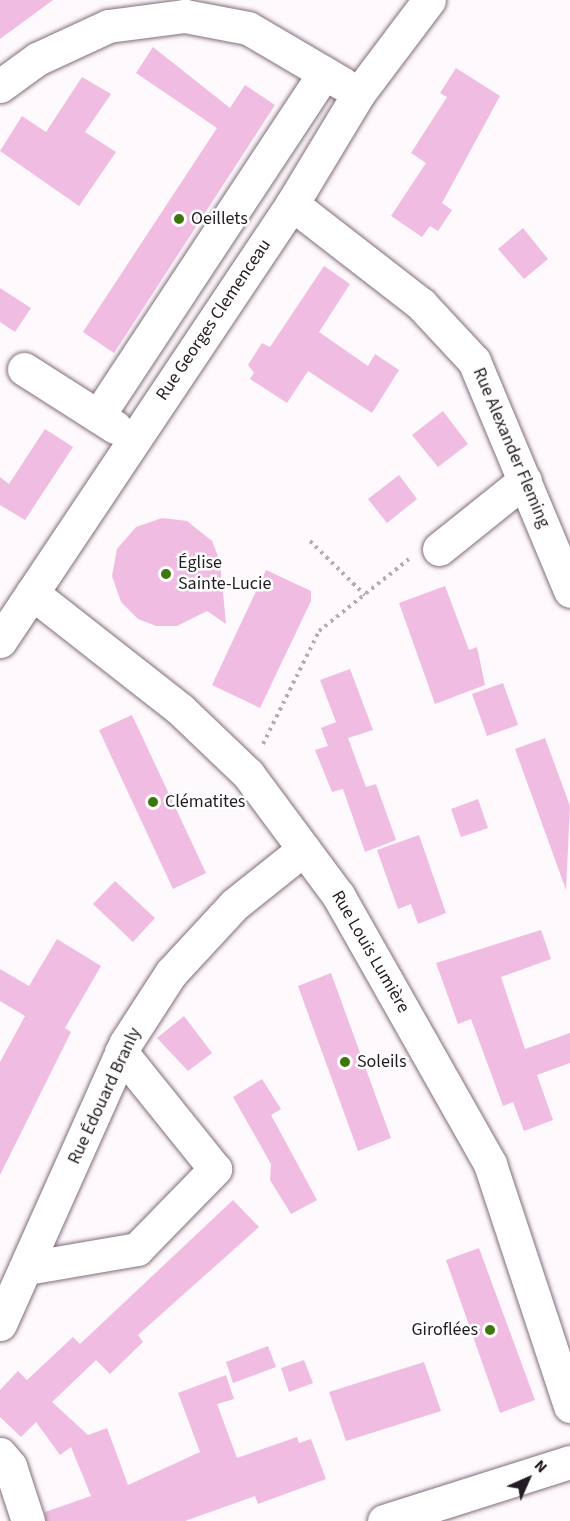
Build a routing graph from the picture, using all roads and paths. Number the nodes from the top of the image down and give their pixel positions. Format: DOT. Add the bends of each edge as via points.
graph roads {
  1 [pos="429,0"];
  2 [pos="324,73"];
  3 [pos="0,86"];
  4 [pos="359,93"];
  5 [pos="292,204"];
  6 [pos="24,369"];
  7 [pos="98,416"];
  8 [pos="135,439"];
  9 [pos="525,480"];
  10 [pos="310,541"];
  11 [pos="439,549"];
  12 [pos="570,591"];
  13 [pos="32,592"];
  14 [pos="365,595"];
  15 [pos="0,641"];
  16 [pos="248,774"];
  17 [pos="304,849"];
  18 [pos="121,1052"];
  19 [pos="27,1268"];
  20 [pos="0,1324"];
  21 [pos="570,1406"];
  22 [pos="0,1454"];
  23 [pos="570,1462"];
  24 [pos="28,1521"];
  25 [pos="384,1521"];
  1 -- 4 [label="street, Rue Georges Clemenceau"];
  2 -- 3 [label="street" via="248,28 185,16 108,26 37,59"];
  2 -- 4 [label="street"];
  2 -- 7 [label="street"];
  4 -- 5 [label="street, Rue Georges Clemenceau"];
  5 -- 8 [label="street, Rue Georges Clemenceau"];
  5 -- 9 [label="street, Rue Alexander Fleming" via="422,304 474,361"];
  6 -- 7 [label="street"];
  7 -- 8 [label="street"];
  8 -- 13 [label="street, Rue Georges Clemenceau"];
  9 -- 11 [label="street"];
  9 -- 12 [label="street, Rue Alexander Fleming"];
  10 -- 14 [label="path"];
  11 -- 14 [label="path" via="418,552"];
  13 -- 15 [label="street, Rue Georges Clemenceau"];
  13 -- 16 [label="street, Rue Louis Lumière" via="181,710"];
  14 -- 16 [label="path" via="319,632"];
  16 -- 17 [label="street, Rue Louis Lumière"];
  17 -- 18 [label="street, Rue Édouard Branly" via="235,904 171,973"];
  17 -- 21 [label="street, Rue Louis Lumière" via="338,894 490,1164"];
  18 -- 19 [label="street, Rue Édouard Branly"];
  18 -- 19 [label="street" via="215,1170 137,1249"];
  19 -- 20 [label="street, Rue Édouard Branly"];
  22 -- 24 [label="street" via="10,1466"];
  23 -- 25 [label="street"];
}
